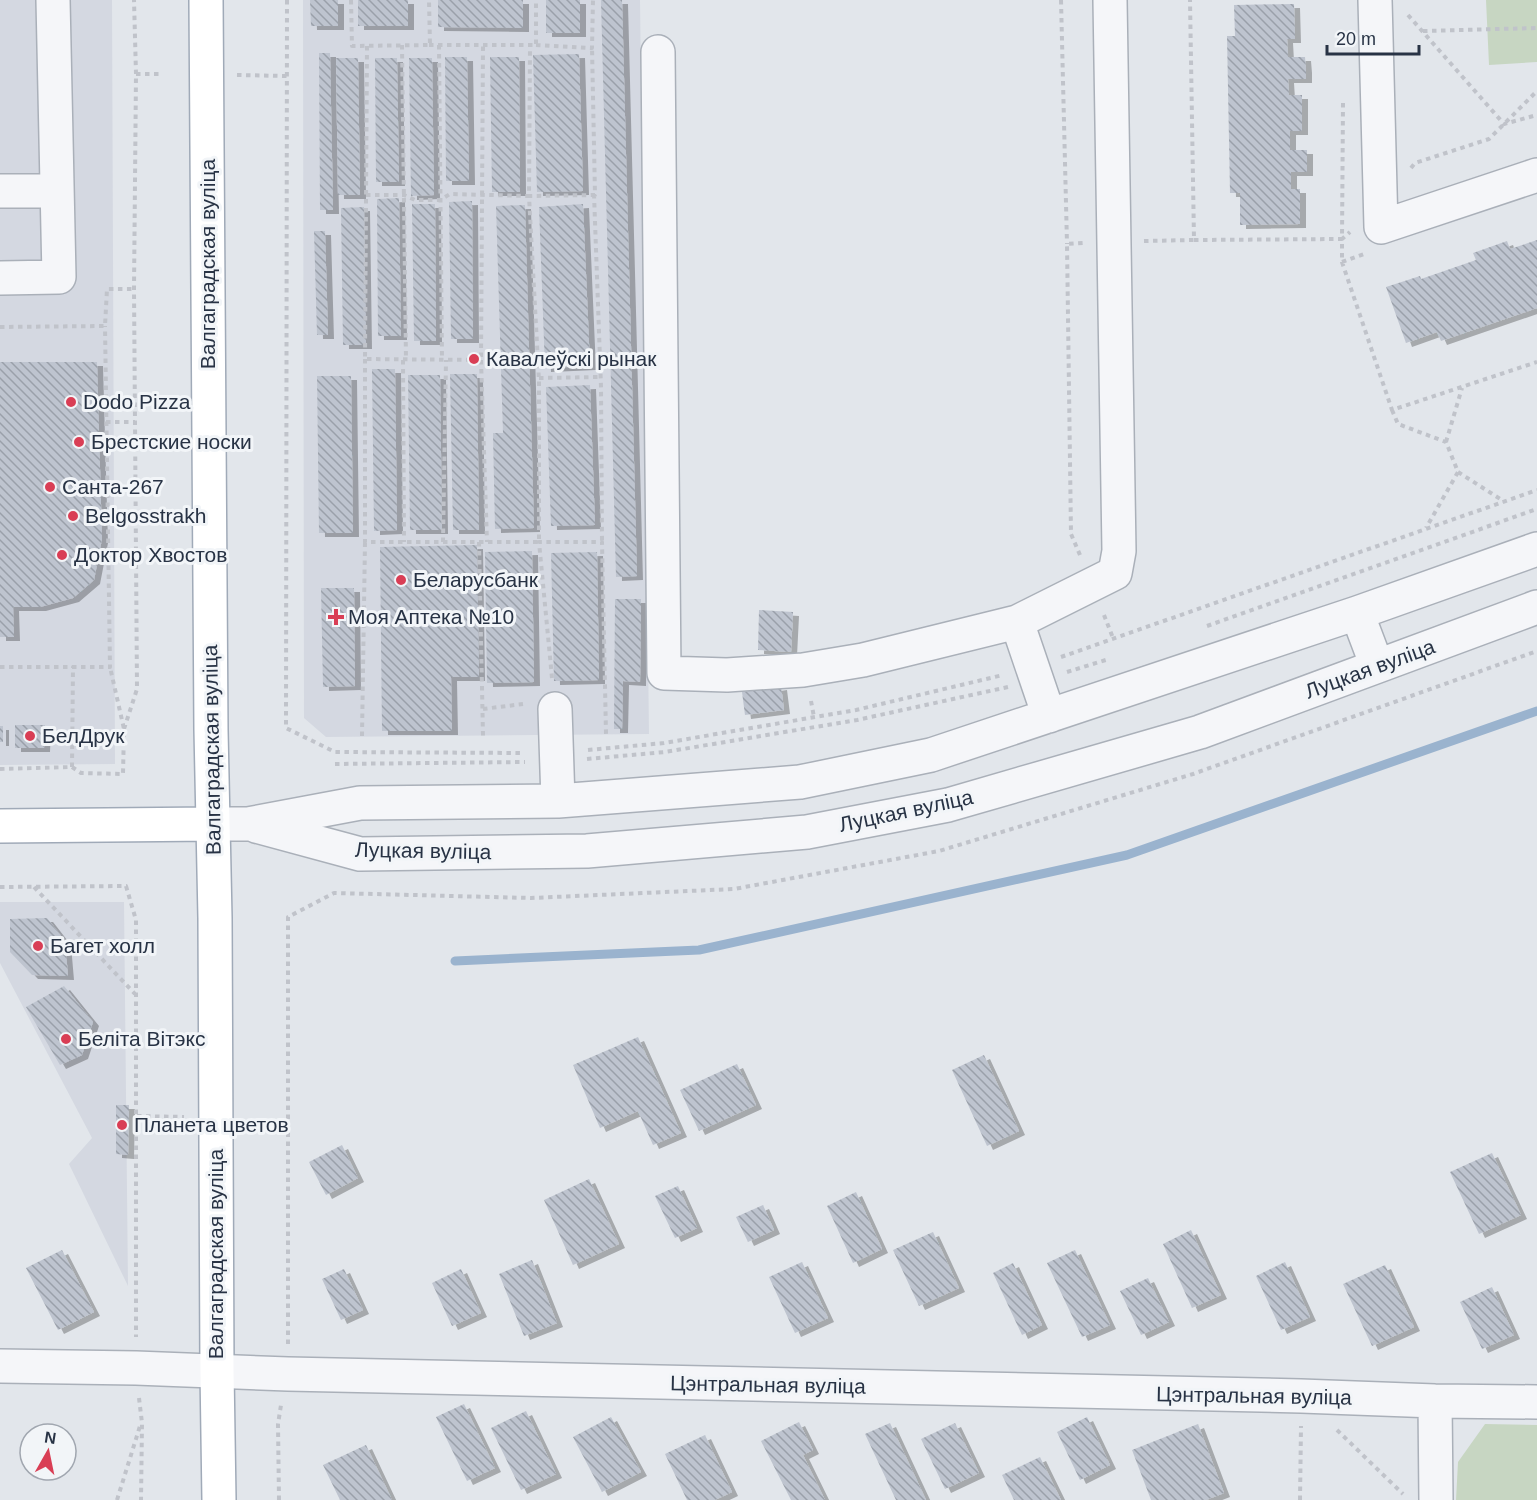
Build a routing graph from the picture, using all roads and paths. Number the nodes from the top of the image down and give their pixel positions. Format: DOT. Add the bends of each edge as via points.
graph roads {
  1 [pos="53,0"];
  2 [pos="134,0"];
  3 [pos="206,0"];
  4 [pos="287,0"];
  5 [pos="351,0"];
  6 [pos="429,0"];
  7 [pos="536,0"];
  8 [pos="593,0"];
  9 [pos="1061,0"];
  10 [pos="1110,0"];
  11 [pos="1388,4"];
  12 [pos="1537,28"];
  13 [pos="1423,31"];
  14 [pos="402,45"];
  15 [pos="429,45"];
  16 [pos="439,45"];
  17 [pos="483,45"];
  18 [pos="536,45"];
  19 [pos="367,46"];
  20 [pos="530,46"];
  21 [pos="592,47"];
  22 [pos="658,52"];
  23 [pos="136,74"];
  24 [pos="162,74"];
  25 [pos="237,75"];
  26 [pos="287,76"];
  27 [pos="1537,115"];
  28 [pos="1537,176"];
  29 [pos="0,191"];
  30 [pos="57,191"];
  31 [pos="594,194"];
  32 [pos="366,195"];
  33 [pos="404,195"];
  34 [pos="482,195"];
  35 [pos="529,196"];
  36 [pos="440,200"];
  37 [pos="1194,240"];
  38 [pos="1067,244"];
  39 [pos="0,278"];
  40 [pos="134,289"];
  41 [pos="0,327"];
  42 [pos="105,327"];
  43 [pos="365,359"];
  44 [pos="404,360"];
  45 [pos="444,360"];
  46 [pos="481,360"];
  47 [pos="1537,362"];
  48 [pos="600,377"];
  49 [pos="539,378"];
  50 [pos="1462,387"];
  51 [pos="1392,410"];
  52 [pos="106,422"];
  53 [pos="135,422"];
  54 [pos="1446,442"];
  55 [pos="1458,472"];
  56 [pos="1505,502"];
  57 [pos="1537,509"];
  58 [pos="1426,528"];
  59 [pos="365,542"];
  60 [pos="404,542"];
  61 [pos="442,542"];
  62 [pos="479,542"];
  63 [pos="487,542"];
  64 [pos="539,542"];
  65 [pos="602,542"];
  66 [pos="1537,549"];
  67 [pos="136,553"];
  68 [pos="108,554"];
  69 [pos="1537,607"];
  70 [pos="1357,613"];
  71 [pos="1017,622"];
  72 [pos="1203,628"];
  73 [pos="1114,658"];
  74 [pos="1377,666"];
  75 [pos="0,667"];
  76 [pos="73,667"];
  77 [pos="110,667"];
  78 [pos="1037,681"];
  79 [pos="554,704"];
  80 [pos="483,709"];
  81 [pos="1049,716"];
  82 [pos="124,729"];
  83 [pos="606,734"];
  84 [pos="362,736"];
  85 [pos="483,736"];
  86 [pos="335,752"];
  87 [pos="557,762"];
  88 [pos="335,764"];
  89 [pos="72,767"];
  90 [pos="0,769"];
  91 [pos="558,801"];
  92 [pos="213,824"];
  93 [pos="248,824"];
  94 [pos="0,826"];
  95 [pos="0,887"];
  96 [pos="34,887"];
  97 [pos="334,893"];
  98 [pos="136,995"];
  99 [pos="137,1116"];
  100 [pos="216,1118"];
  101 [pos="0,1366"];
  102 [pos="136,1368"];
  103 [pos="217,1371"];
  104 [pos="288,1374"];
  105 [pos="1301,1396"];
  106 [pos="1435,1401"];
  107 [pos="1537,1402"];
  108 [pos="141,1423"];
  109 [pos="117,1500"];
  110 [pos="141,1500"];
  111 [pos="219,1500"];
  112 [pos="279,1500"];
  113 [pos="1300,1500"];
  114 [pos="1410,1500"];
  115 [pos="1436,1500"];
  1 -- 30 [label="street"];
  2 -- 23 [label="path"];
  3 -- 92 [label="main road, Валгаградская вуліца"];
  4 -- 26 [label="path"];
  5 -- 19 [label="path" via="352,46"];
  6 -- 15 [label="path"];
  7 -- 18 [label="path"];
  8 -- 21 [label="path"];
  9 -- 38 [label="path"];
  10 -- 71 [label="street" via="1119,551 1115,573"];
  11 -- 13 [label="path"];
  11 -- 28 [label="street" via="1381,227"];
  12 -- 13 [label="path"];
  13 -- 27 [label="path" via="1504,124"];
  14 -- 15 [label="path"];
  14 -- 19 [label="path"];
  14 -- 33 [label="path"];
  15 -- 16 [label="path"];
  16 -- 17 [label="path"];
  16 -- 36 [label="path"];
  17 -- 20 [label="path"];
  17 -- 34 [label="path"];
  18 -- 20 [label="path"];
  18 -- 21 [label="path"];
  19 -- 32 [label="path"];
  20 -- 35 [label="path"];
  21 -- 31 [label="path"];
  22 -- 71 [label="street" via="664,673 727,675 803,670 862,660"];
  23 -- 24 [label="path"];
  23 -- 40 [label="path"];
  25 -- 26 [label="path"];
  26 -- 86 [label="path" via="286,728"];
  29 -- 30 [label="street"];
  30 -- 39 [label="street" via="59,278"];
  31 -- 35 [label="path"];
  31 -- 48 [label="path"];
  32 -- 33 [label="path"];
  32 -- 43 [label="path"];
  33 -- 36 [label="path" via="415,200"];
  33 -- 44 [label="path"];
  34 -- 35 [label="path"];
  34 -- 36 [label="path" via="450,194"];
  34 -- 46 [label="path"];
  35 -- 49 [label="path"];
  36 -- 45 [label="path"];
  37 -- 51 [label="path" via="1342,239 1342,262"];
  40 -- 42 [label="path" via="107,289"];
  40 -- 53 [label="path"];
  41 -- 42 [label="path"];
  42 -- 52 [label="path"];
  43 -- 44 [label="path"];
  43 -- 59 [label="path"];
  44 -- 45 [label="path"];
  44 -- 60 [label="path"];
  45 -- 46 [label="path"];
  45 -- 61 [label="path"];
  46 -- 63 [label="path"];
  47 -- 50 [label="path"];
  48 -- 49 [label="path"];
  48 -- 65 [label="path"];
  49 -- 64 [label="path"];
  50 -- 51 [label="path"];
  50 -- 54 [label="path"];
  51 -- 54 [label="path" via="1398,424"];
  52 -- 53 [label="path"];
  52 -- 68 [label="path"];
  53 -- 67 [label="path"];
  54 -- 55 [label="path"];
  55 -- 56 [label="path"];
  55 -- 58 [label="path"];
  57 -- 72 [label="path"];
  59 -- 60 [label="path"];
  59 -- 84 [label="path"];
  60 -- 61 [label="path"];
  61 -- 62 [label="path"];
  62 -- 63 [label="path"];
  62 -- 80 [label="path"];
  63 -- 64 [label="path"];
  64 -- 65 [label="path"];
  64 -- 79 [label="path"];
  65 -- 83 [label="path"];
  66 -- 70 [label="street, Луцкая вуліца"];
  67 -- 68 [label="path"];
  67 -- 82 [label="path" via="137,689"];
  68 -- 77 [label="path"];
  69 -- 74 [label="street, Луцкая вуліца"];
  70 -- 74 [label="street"];
  70 -- 81 [label="street, Луцкая вуліца"];
  71 -- 78 [label="street"];
  73 -- 78 [label="path"];
  74 -- 93 [label="street, Луцкая вуліца" via="1200,732 948,805 807,832 587,851 360,854"];
  75 -- 76 [label="path"];
  76 -- 77 [label="path"];
  76 -- 89 [label="path"];
  77 -- 82 [label="path"];
  78 -- 81 [label="street"];
  78 -- 87 [label="path" via="857,720 665,752"];
  79 -- 80 [label="path"];
  79 -- 87 [label="street"];
  80 -- 85 [label="path"];
  81 -- 91 [label="street, Луцкая вуліца" via="931,755 800,782"];
  82 -- 89 [label="path" via="123,774 81,773"];
  87 -- 88 [label="path"];
  87 -- 91 [label="street"];
  89 -- 90 [label="path"];
  91 -- 93 [label="street, Луцкая вуліца" via="360,803"];
  92 -- 93 [label="street, Луцкая вуліца"];
  92 -- 94 [label="main road, Луцкая вуліца"];
  92 -- 100 [label="main road, Валгаградская вуліца"];
  95 -- 96 [label="path"];
  96 -- 98 [label="path"];
  96 -- 98 [label="path" via="126,886 136,920"];
  97 -- 104 [label="path" via="288,917"];
  98 -- 99 [label="path"];
  99 -- 100 [label="path"];
  99 -- 102 [label="path"];
  100 -- 103 [label="main road, Валгаградская вуліца"];
  101 -- 102 [label="street, Цэнтральная вуліца"];
  102 -- 103 [label="street, Цэнтральная вуліца"];
  102 -- 108 [label="path"];
  103 -- 104 [label="street, Цэнтральная вуліца"];
  103 -- 111 [label="main road, Валгаградская вуліца"];
  104 -- 105 [label="street, Цэнтральная вуліца"];
  104 -- 112 [label="path" via="278,1424"];
  105 -- 106 [label="street, Цэнтральная вуліца"];
  105 -- 113 [label="path"];
  105 -- 114 [label="path"];
  106 -- 107 [label="street, Цэнтральная вуліца"];
  106 -- 115 [label="street"];
  108 -- 109 [label="path"];
  108 -- 110 [label="path"];
}
